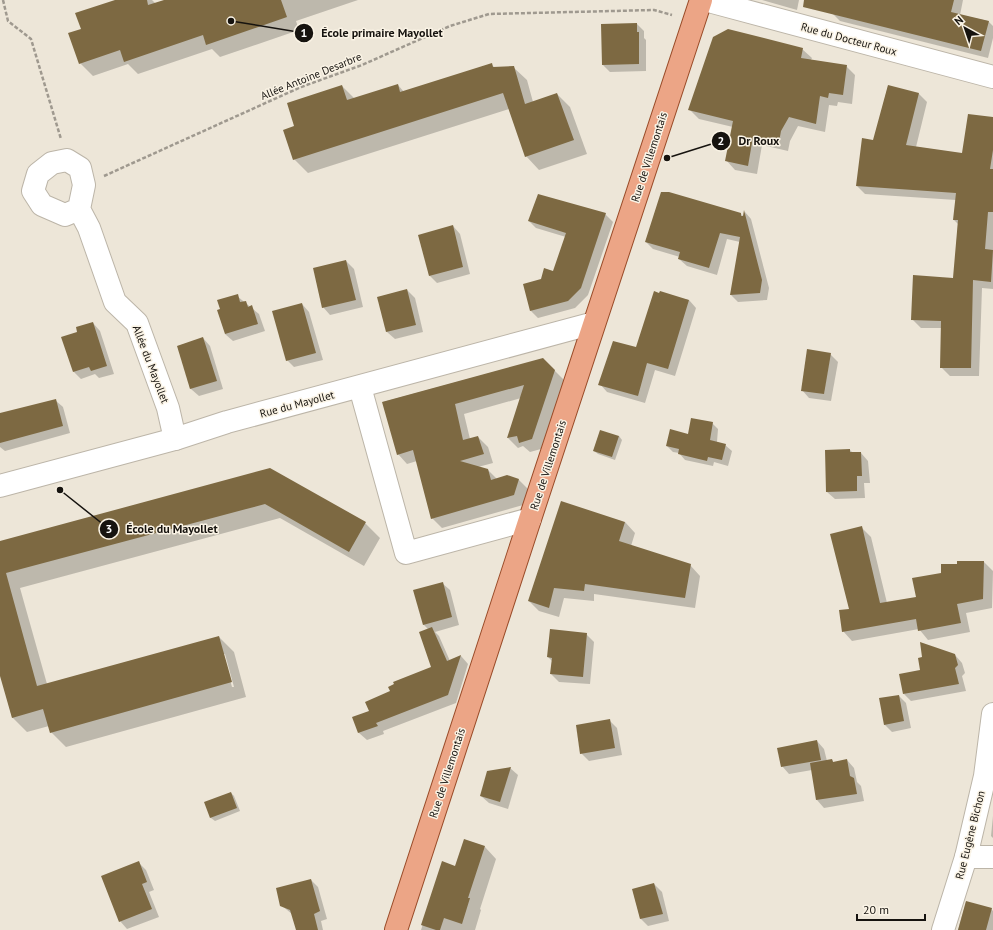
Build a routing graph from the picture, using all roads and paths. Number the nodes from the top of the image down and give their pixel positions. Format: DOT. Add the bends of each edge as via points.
graph roads {
  1 [pos="3,0"];
  2 [pos="701,0"];
  3 [pos="705,0"];
  4 [pos="695,21"];
  5 [pos="993,77"];
  6 [pos="67,160"];
  7 [pos="84,185"];
  8 [pos="79,209"];
  9 [pos="594,323"];
  10 [pos="360,387"];
  11 [pos="175,438"];
  12 [pos="0,486"];
  13 [pos="530,519"];
  14 [pos="993,714"];
  15 [pos="993,857"];
  16 [pos="966,858"];
  17 [pos="396,930"];
  18 [pos="943,930"];
  1 -- 6 [label="path" via="8,21 31,39"];
  2 -- 4 [label="main road, Rue de Villemontais"];
  3 -- 5 [label="street, Rue du Docteur Roux"];
  4 -- 7 [label="path, Allée Antoine Desarbre" via="654,10 489,14 450,26 362,65 300,87"];
  4 -- 9 [label="main road, Rue de Villemontais"];
  6 -- 7 [label="street" via="80,168"];
  6 -- 8 [label="street" via="52,163 38,174 33,190 42,205 65,215"];
  7 -- 8 [label="street"];
  8 -- 11 [label="street, Allée du Mayollet" via="89,228 114,302 138,323 168,408"];
  9 -- 10 [label="street, Rue du Mayollet"];
  9 -- 13 [label="main road, Rue de Villemontais"];
  10 -- 11 [label="street, Rue du Mayollet"];
  10 -- 13 [label="street" via="406,553"];
  11 -- 12 [label="street, Rue du Mayollet"];
  13 -- 17 [label="main road, Rue de Villemontais"];
  14 -- 16 [label="street, Rue Eugène Bichon" via="985,776"];
  15 -- 16 [label="street"];
  16 -- 18 [label="street, Rue Eugène Bichon"];
}
